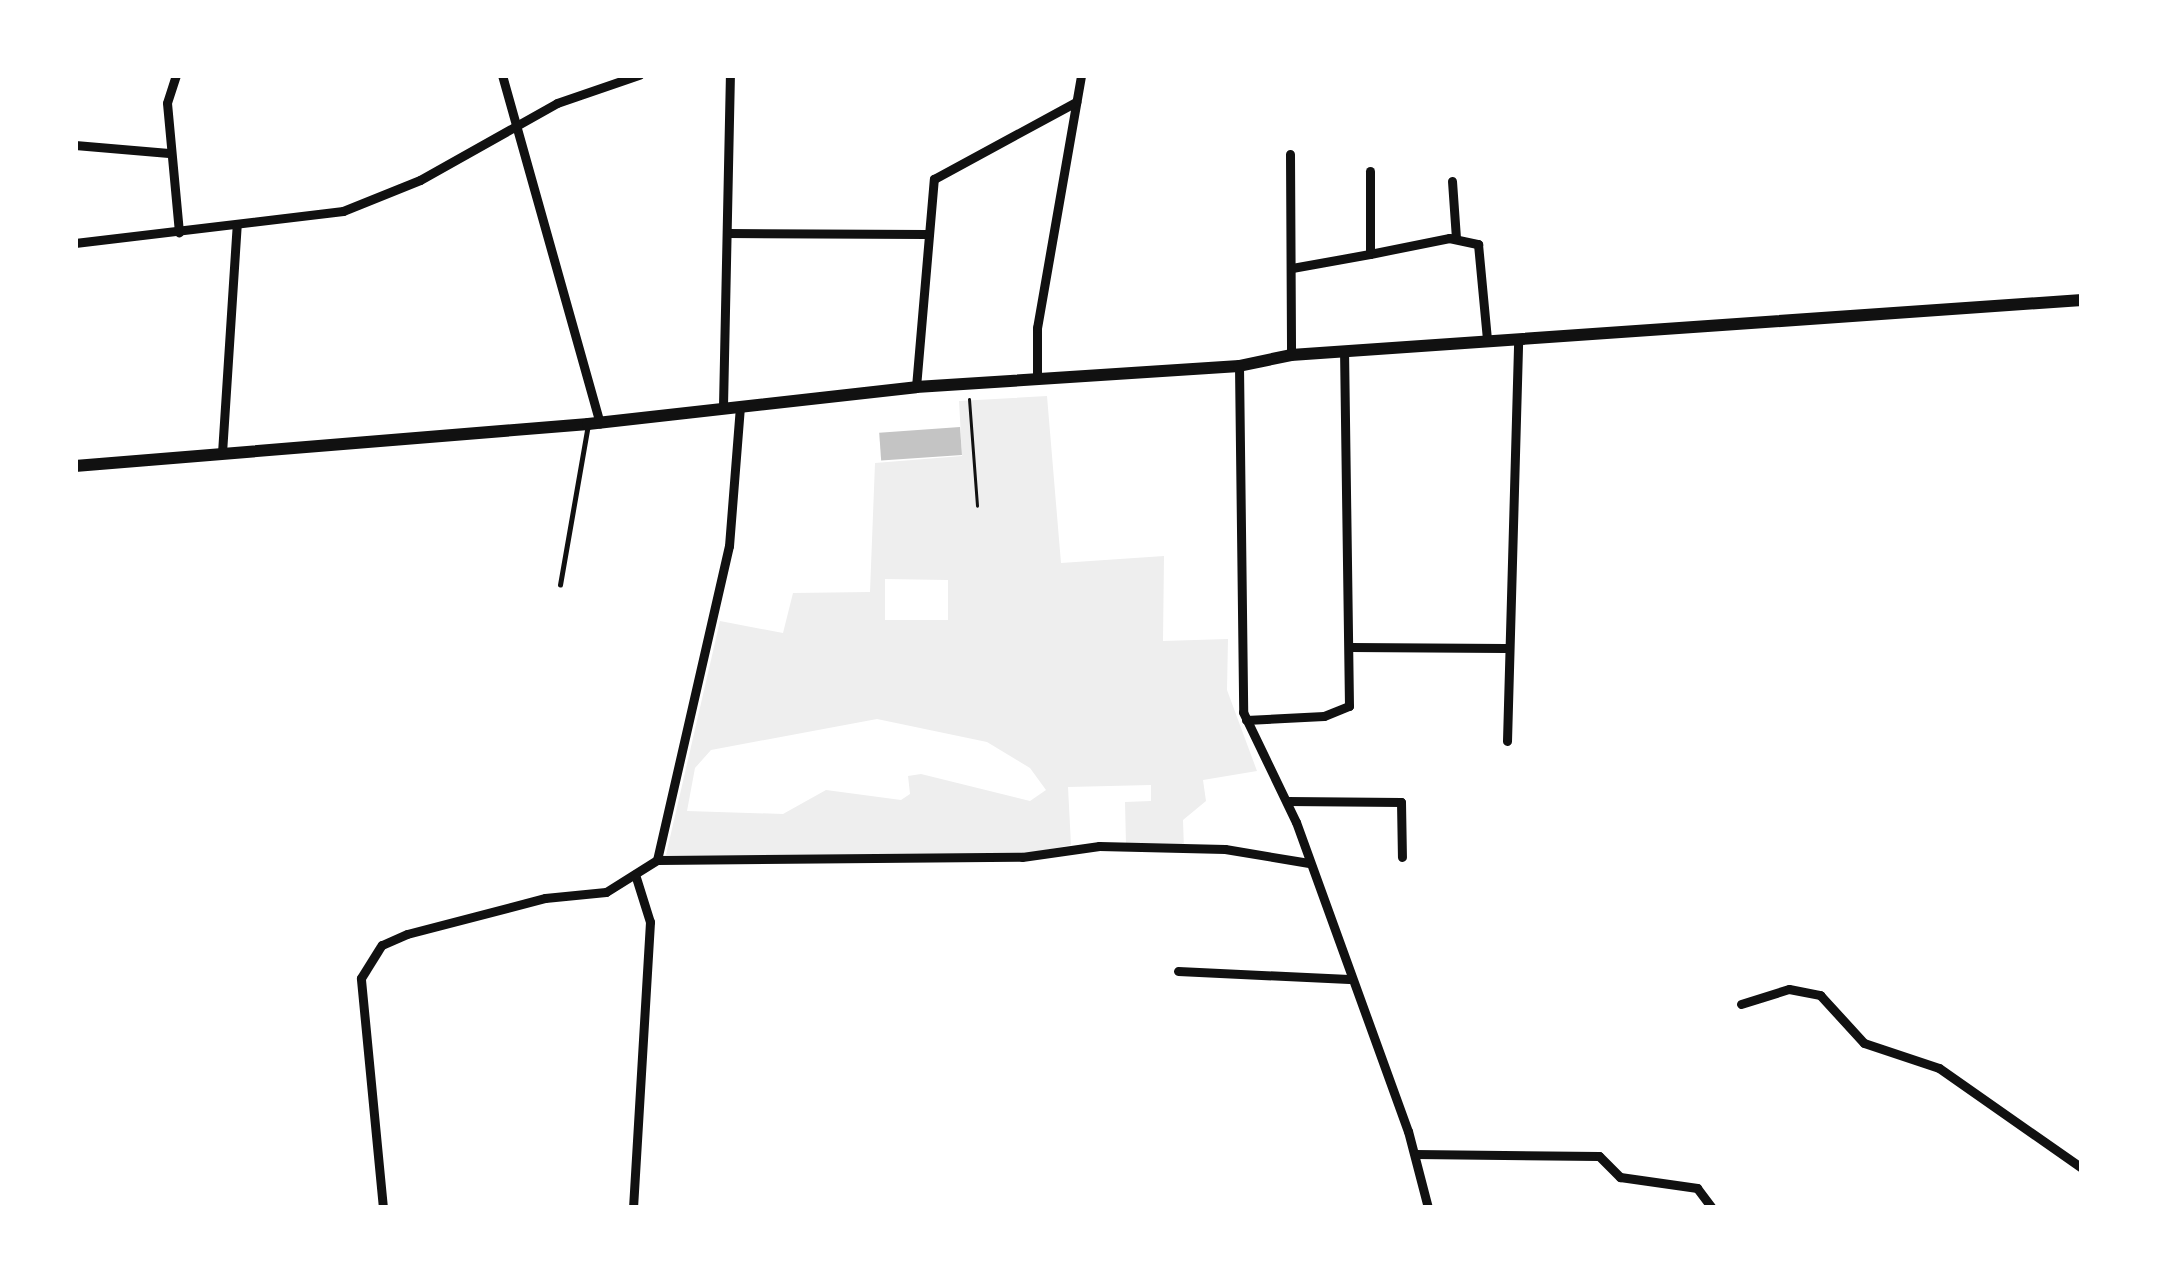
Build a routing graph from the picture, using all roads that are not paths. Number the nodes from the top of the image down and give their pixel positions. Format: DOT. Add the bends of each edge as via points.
graph roads {
  1 [pos="176,75"];
  2 [pos="502,75"];
  3 [pos="639,75"];
  4 [pos="730,75"];
  5 [pos="1081,75"];
  6 [pos="1076,102"];
  7 [pos="514,125"];
  8 [pos="75,145"];
  9 [pos="170,153"];
  10 [pos="1290,154"];
  11 [pos="1370,171"];
  12 [pos="1452,181"];
  13 [pos="237,224"];
  14 [pos="179,232"];
  15 [pos="728,233"];
  16 [pos="926,234"];
  17 [pos="1456,238"];
  18 [pos="75,243"];
  19 [pos="1370,254"];
  20 [pos="1292,268"];
  21 [pos="2082,300"];
  22 [pos="1518,338"];
  23 [pos="1487,340"];
  24 [pos="1344,351"];
  25 [pos="1291,355"];
  26 [pos="1239,366"];
  27 [pos="1037,380"];
  28 [pos="916,387"];
  29 [pos="741,404"];
  30 [pos="723,406"];
  31 [pos="594,423"];
  32 [pos="221,453"];
  33 [pos="75,466"];
  34 [pos="560,585"];
  35 [pos="1350,646"];
  36 [pos="1505,648"];
  37 [pos="1246,720"];
  38 [pos="1507,741"];
  39 [pos="1287,801"];
  40 [pos="1402,857"];
  41 [pos="657,860"];
  42 [pos="1309,863"];
  43 [pos="635,874"];
  44 [pos="1178,971"];
  45 [pos="1349,979"];
  46 [pos="1741,1004"];
  47 [pos="1415,1154"];
  48 [pos="2082,1168"];
  49 [pos="383,1208"];
  50 [pos="633,1208"];
  51 [pos="1428,1208"];
  52 [pos="1712,1208"];
  1 -- 9 [label="street" via="166,103"];
  2 -- 7 [label="street"];
  3 -- 7 [label="street"];
  4 -- 15 [label="street"];
  5 -- 6 [label="street"];
  6 -- 16 [label="street" via="945,167 928,194"];
  6 -- 27 [label="street" via="1036,328"];
  7 -- 13 [label="street" via="420,180 343,211"];
  7 -- 31 [label="street"];
  8 -- 9 [label="street"];
  9 -- 14 [label="street"];
  10 -- 20 [label="street"];
  11 -- 19 [label="street"];
  12 -- 17 [label="street"];
  13 -- 14 [label="street"];
  13 -- 32 [label="street"];
  14 -- 18 [label="street"];
  15 -- 16 [label="street"];
  15 -- 30 [label="street"];
  16 -- 28 [label="street"];
  17 -- 19 [label="street"];
  17 -- 23 [label="street" via="1484,253"];
  19 -- 20 [label="street"];
  20 -- 25 [label="street"];
  21 -- 22 [label="main road"];
  22 -- 23 [label="main road"];
  22 -- 36 [label="street"];
  23 -- 24 [label="main road"];
  24 -- 25 [label="main road"];
  24 -- 35 [label="street"];
  25 -- 26 [label="main road"];
  26 -- 27 [label="main road"];
  26 -- 37 [label="street"];
  27 -- 28 [label="main road"];
  28 -- 29 [label="main road"];
  29 -- 30 [label="main road"];
  29 -- 41 [label="street" via="729,546"];
  30 -- 31 [label="main road"];
  31 -- 32 [label="main road"];
  31 -- 34 [label="lane"];
  32 -- 33 [label="main road"];
  35 -- 36 [label="street"];
  35 -- 37 [label="street" via="1349,706 1324,716"];
  36 -- 38 [label="street"];
  37 -- 39 [label="street"];
  39 -- 40 [label="street" via="1401,802"];
  39 -- 42 [label="street"];
  41 -- 42 [label="street" via="1022,857 1100,846 1225,849"];
  41 -- 43 [label="street"];
  42 -- 45 [label="street"];
  43 -- 49 [label="street" via="606,892 545,898 406,934 366,962 361,978"];
  43 -- 50 [label="street" via="650,922"];
  44 -- 45 [label="street"];
  45 -- 47 [label="street"];
  46 -- 48 [label="street" via="1789,989 1820,995 1864,1043 1939,1067"];
  47 -- 51 [label="street"];
  47 -- 52 [label="street" via="1599,1156 1620,1177 1697,1188"];
}
